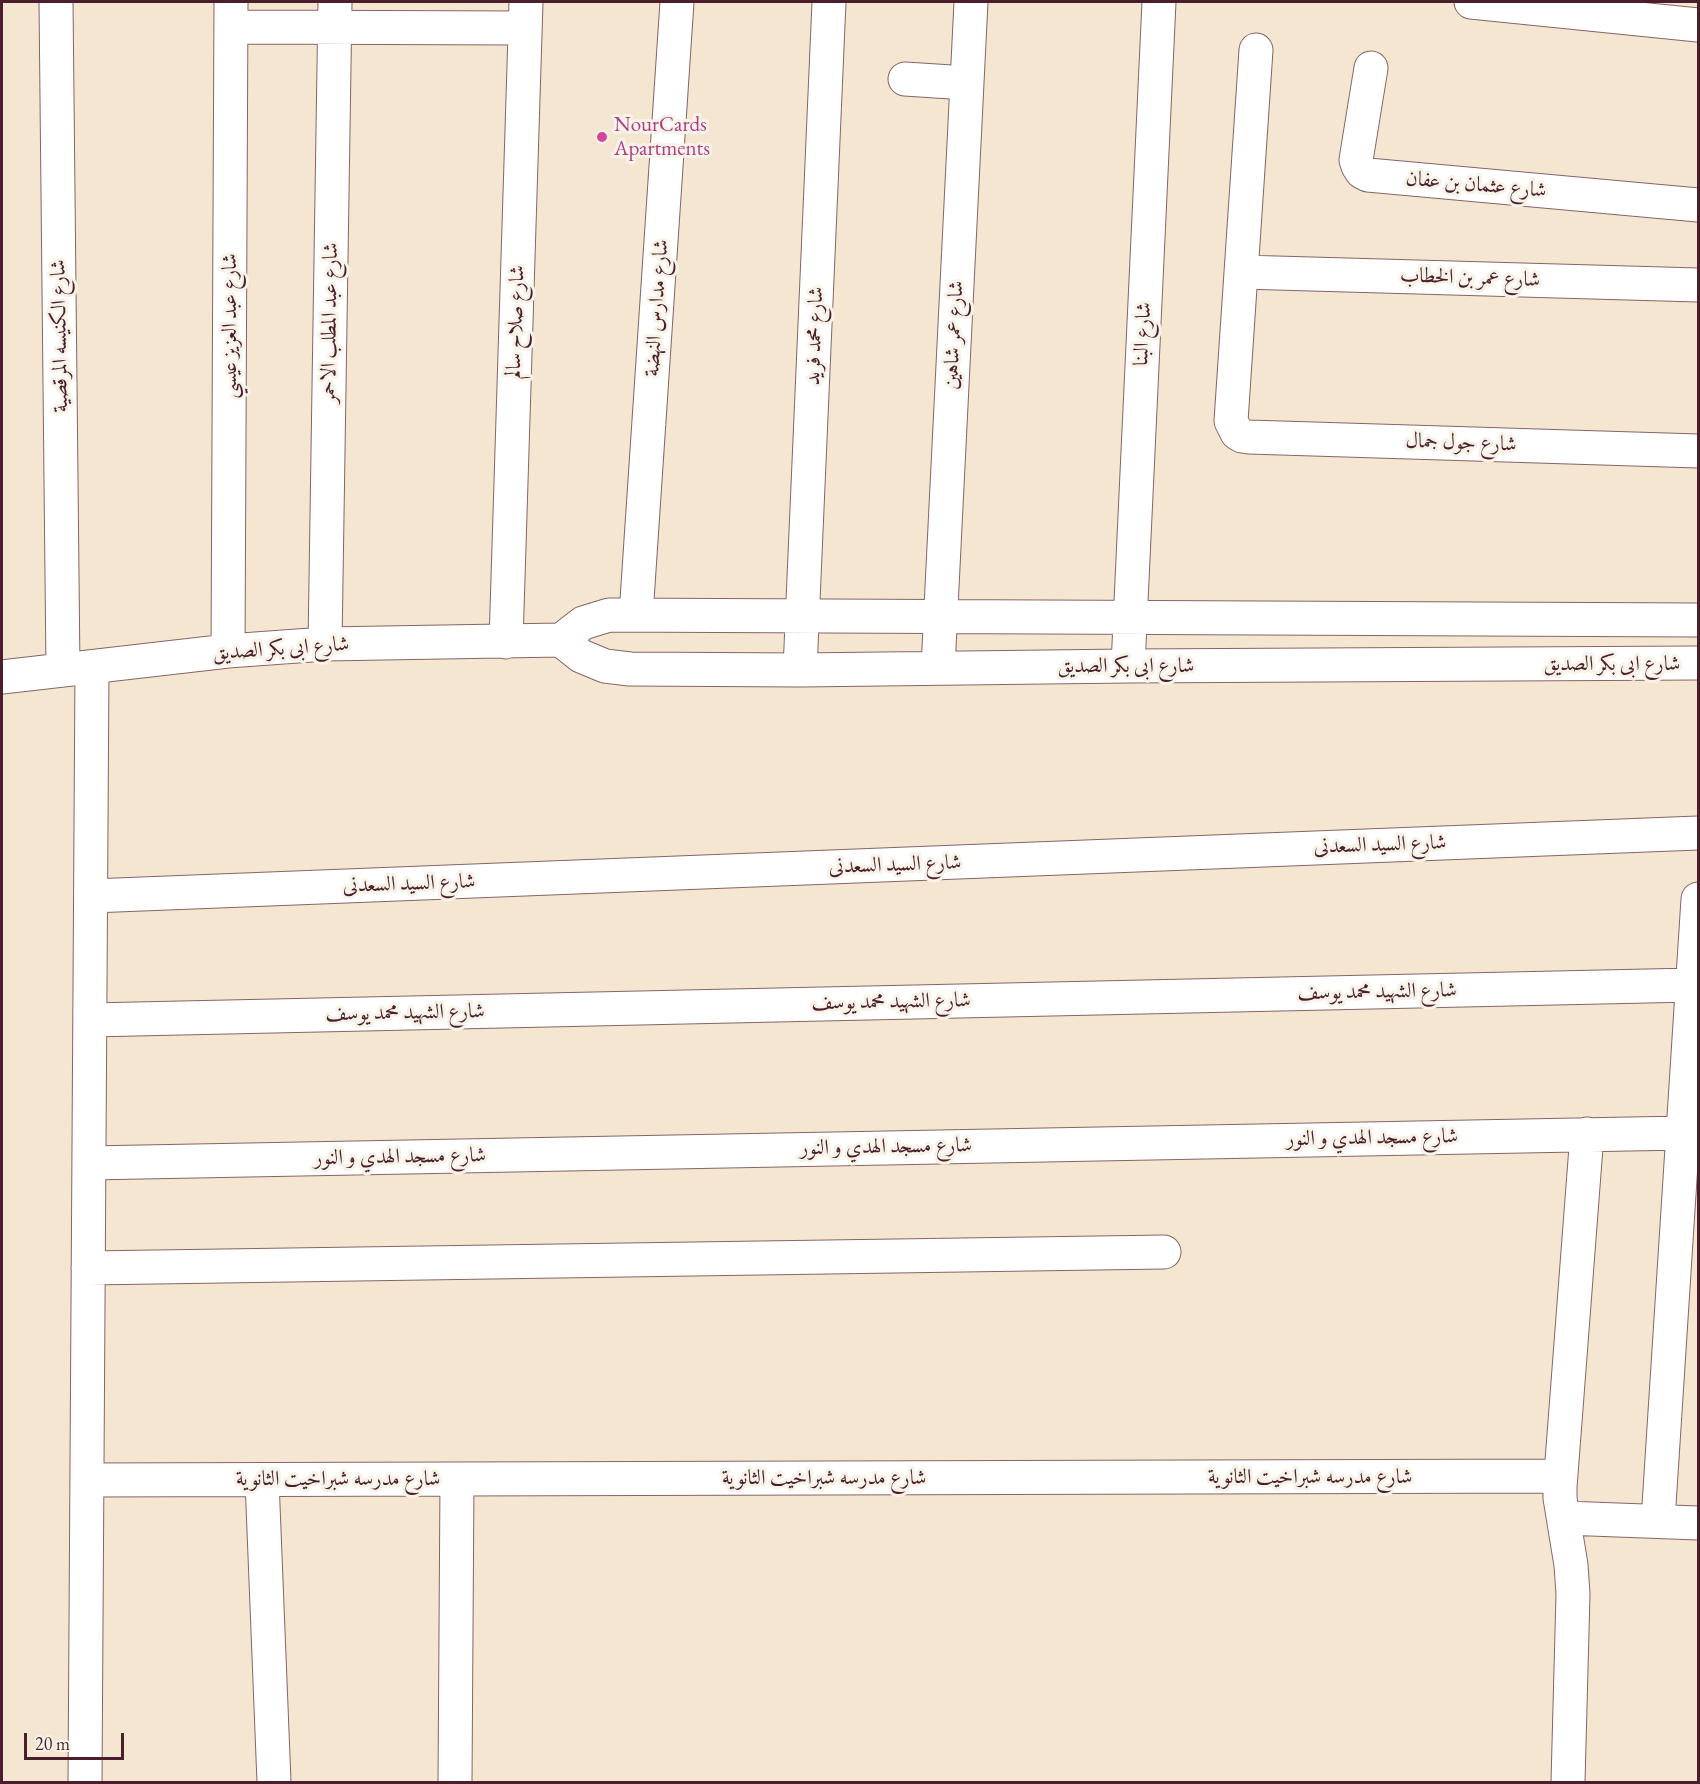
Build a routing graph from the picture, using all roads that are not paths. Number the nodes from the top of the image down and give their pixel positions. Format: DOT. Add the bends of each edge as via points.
graph roads {
  1 [pos="56,2"];
  2 [pos="677,2"];
  3 [pos="829,2"];
  4 [pos="971,2"];
  5 [pos="1159,2"];
  6 [pos="1471,2"];
  7 [pos="231,14"];
  8 [pos="334,14"];
  9 [pos="525,15"];
  10 [pos="1698,25"];
  11 [pos="1256,50"];
  12 [pos="1371,68"];
  13 [pos="905,80"];
  14 [pos="967,83"];
  15 [pos="1698,205"];
  16 [pos="1241,272"];
  17 [pos="1698,285"];
  18 [pos="1698,451"];
  19 [pos="636,615"];
  20 [pos="802,617"];
  21 [pos="1130,617"];
  22 [pos="940,618"];
  23 [pos="1698,620"];
  24 [pos="561,640"];
  25 [pos="506,642"];
  26 [pos="325,644"];
  27 [pos="228,651"];
  28 [pos="1698,663"];
  29 [pos="1128,666"];
  30 [pos="938,668"];
  31 [pos="77,669"];
  32 [pos="800,670"];
  33 [pos="2,677"];
  34 [pos="1698,833"];
  35 [pos="90,896"];
  36 [pos="1698,919"];
  37 [pos="1693,985"];
  38 [pos="90,1020"];
  39 [pos="1689,1127"];
  40 [pos="1587,1134"];
  41 [pos="89,1162"];
  42 [pos="1164,1252"];
  43 [pos="88,1268"];
  44 [pos="1685,1316"];
  45 [pos="1561,1476"];
  46 [pos="457,1479"];
  47 [pos="87,1480"];
  48 [pos="262,1480"];
  49 [pos="1564,1518"];
  50 [pos="1658,1521"];
  51 [pos="1698,1523"];
  52 [pos="85,1782"];
  53 [pos="274,1782"];
  54 [pos="455,1782"];
  55 [pos="1568,1782"];
  1 -- 31 [label="street, شارع الكنيسه المرقصية"];
  2 -- 19 [label="street, شارع مدارس النهضة"];
  3 -- 20 [label="street, شارع محمد فريد"];
  4 -- 14 [label="street, شارع عمر شاهين"];
  5 -- 21 [label="street, شارع البنا"];
  6 -- 10 [label="street"];
  7 -- 8 [label="street"];
  7 -- 27 [label="street, شارع عبد العزيز عيسي"];
  8 -- 9 [label="street"];
  8 -- 26 [label="street, شارع عبد المطلب الاحمر"];
  9 -- 25 [label="street, شارع صلاح سالم"];
  11 -- 16 [label="street"];
  12 -- 15 [label="street, شارع عثمان بن عفان" via="1356,160 1368,175"];
  13 -- 14 [label="street"];
  14 -- 22 [label="street, شارع عمر شاهين"];
  16 -- 17 [label="street, شارع عمر بن الخطاب"];
  16 -- 18 [label="street, شارع جول جمال" via="1231,422 1242,436"];
  19 -- 20 [label="street, شارع ابى بكر الصديق"];
  19 -- 24 [label="street, شارع ابى بكر الصديق" via="609,615 583,623"];
  20 -- 22 [label="street, شارع ابى بكر الصديق"];
  20 -- 32 [label="street, شارع محمد فريد"];
  21 -- 22 [label="street, شارع ابى بكر الصديق"];
  21 -- 23 [label="street, شارع ابى بكر الصديق"];
  21 -- 29 [label="street, شارع البنا"];
  22 -- 30 [label="street, شارع عمر شاهين"];
  24 -- 25 [label="street, شارع ابى بكر الصديق"];
  24 -- 32 [label="street, شارع ابى بكر الصديق" via="581,656 605,666"];
  25 -- 26 [label="street, شارع ابى بكر الصديق"];
  26 -- 27 [label="street, شارع ابى بكر الصديق"];
  27 -- 31 [label="street, شارع ابى بكر الصديق"];
  28 -- 29 [label="street, شارع ابى بكر الصديق"];
  29 -- 30 [label="street, شارع ابى بكر الصديق"];
  30 -- 32 [label="street, شارع ابى بكر الصديق"];
  31 -- 33 [label="street, شارع ابى بكر الصديق"];
  31 -- 35 [label="street, شارع الكنيسه المرقصية"];
  34 -- 35 [label="street, شارع السيد السعدنى"];
  35 -- 38 [label="street, شارع الكنيسه المرقصية"];
  36 -- 37 [label="street"];
  37 -- 38 [label="street, شارع الشهيد محمد يوسف"];
  37 -- 39 [label="street"];
  38 -- 41 [label="street, شارع الكنيسه المرقصية"];
  39 -- 40 [label="street, شارع مسجد الهدي و النور"];
  39 -- 44 [label="street"];
  40 -- 41 [label="street, شارع مسجد الهدي و النور"];
  40 -- 45 [label="street"];
  41 -- 43 [label="street, شارع الكنيسه المرقصية"];
  42 -- 43 [label="street"];
  43 -- 47 [label="street, شارع الكنيسه المرقصية"];
  44 -- 50 [label="street"];
  45 -- 46 [label="street, شارع مدرسه شبراخيت الثانوية"];
  45 -- 49 [label="street"];
  46 -- 48 [label="street, شارع مدرسه شبراخيت الثانوية"];
  46 -- 54 [label="street"];
  47 -- 48 [label="street, شارع مدرسه شبراخيت الثانوية"];
  47 -- 52 [label="street, شارع الكنيسه المرقصية"];
  48 -- 53 [label="street"];
  49 -- 50 [label="street"];
  49 -- 55 [label="street" via="1573,1594"];
  50 -- 51 [label="street"];
}
